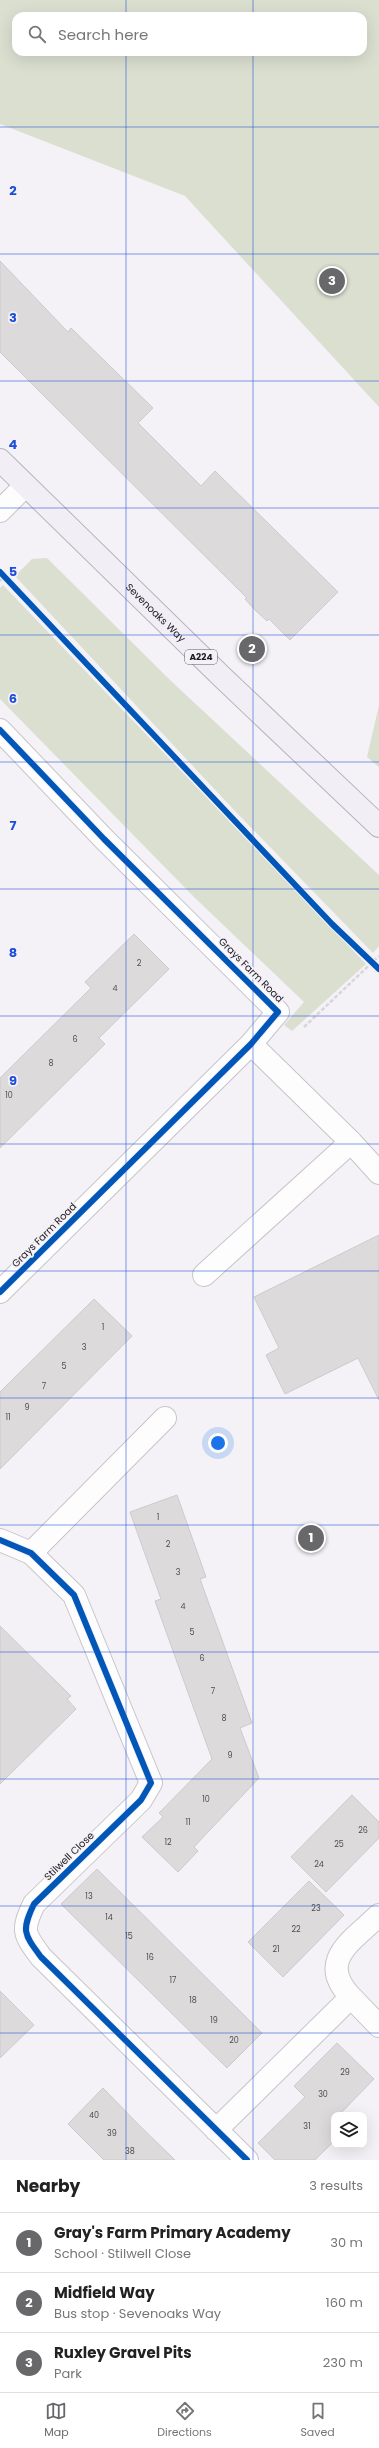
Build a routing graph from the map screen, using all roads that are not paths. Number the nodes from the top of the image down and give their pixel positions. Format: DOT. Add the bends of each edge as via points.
graph roads {
  1 [pos="1,461"];
  2 [pos="25,486"];
  3 [pos="0,511"];
  4 [pos="0,730"];
  5 [pos="379,826"];
  6 [pos="251,1044"];
  7 [pos="351,1142"];
  8 [pos="379,1173"];
  9 [pos="204,1275"];
  10 [pos="0,1292"];
  11 [pos="165,1418"];
  12 [pos="0,1540"];
  13 [pos="31,1553"];
  14 [pos="379,1915"];
  15 [pos="351,1997"];
  16 [pos="379,2026"];
  17 [pos="216,2130"];
  18 [pos="247,2160"];
  1 -- 2 [label="main road, Sevenoaks Way / A224"];
  2 -- 3 [label="street"];
  2 -- 5 [label="main road, Sevenoaks Way / A224"];
  4 -- 6 [label="street, Grays Farm Road" via="104,839 278,1012"];
  6 -- 7 [label="street"];
  6 -- 10 [label="street, Grays Farm Road"];
  7 -- 8 [label="street"];
  7 -- 9 [label="street"];
  11 -- 13 [label="street"];
  12 -- 13 [label="street, Stilwell Close"];
  13 -- 17 [label="street, Stilwell Close" via="74,1596 151,1783 141,1800 34,1904 25,1923 28,1939 41,1957"];
  14 -- 15 [label="street" via="342,1952 335,1968 339,1985"];
  15 -- 16 [label="street"];
  15 -- 17 [label="street"];
  17 -- 18 [label="street, Stilwell Close"];
}
